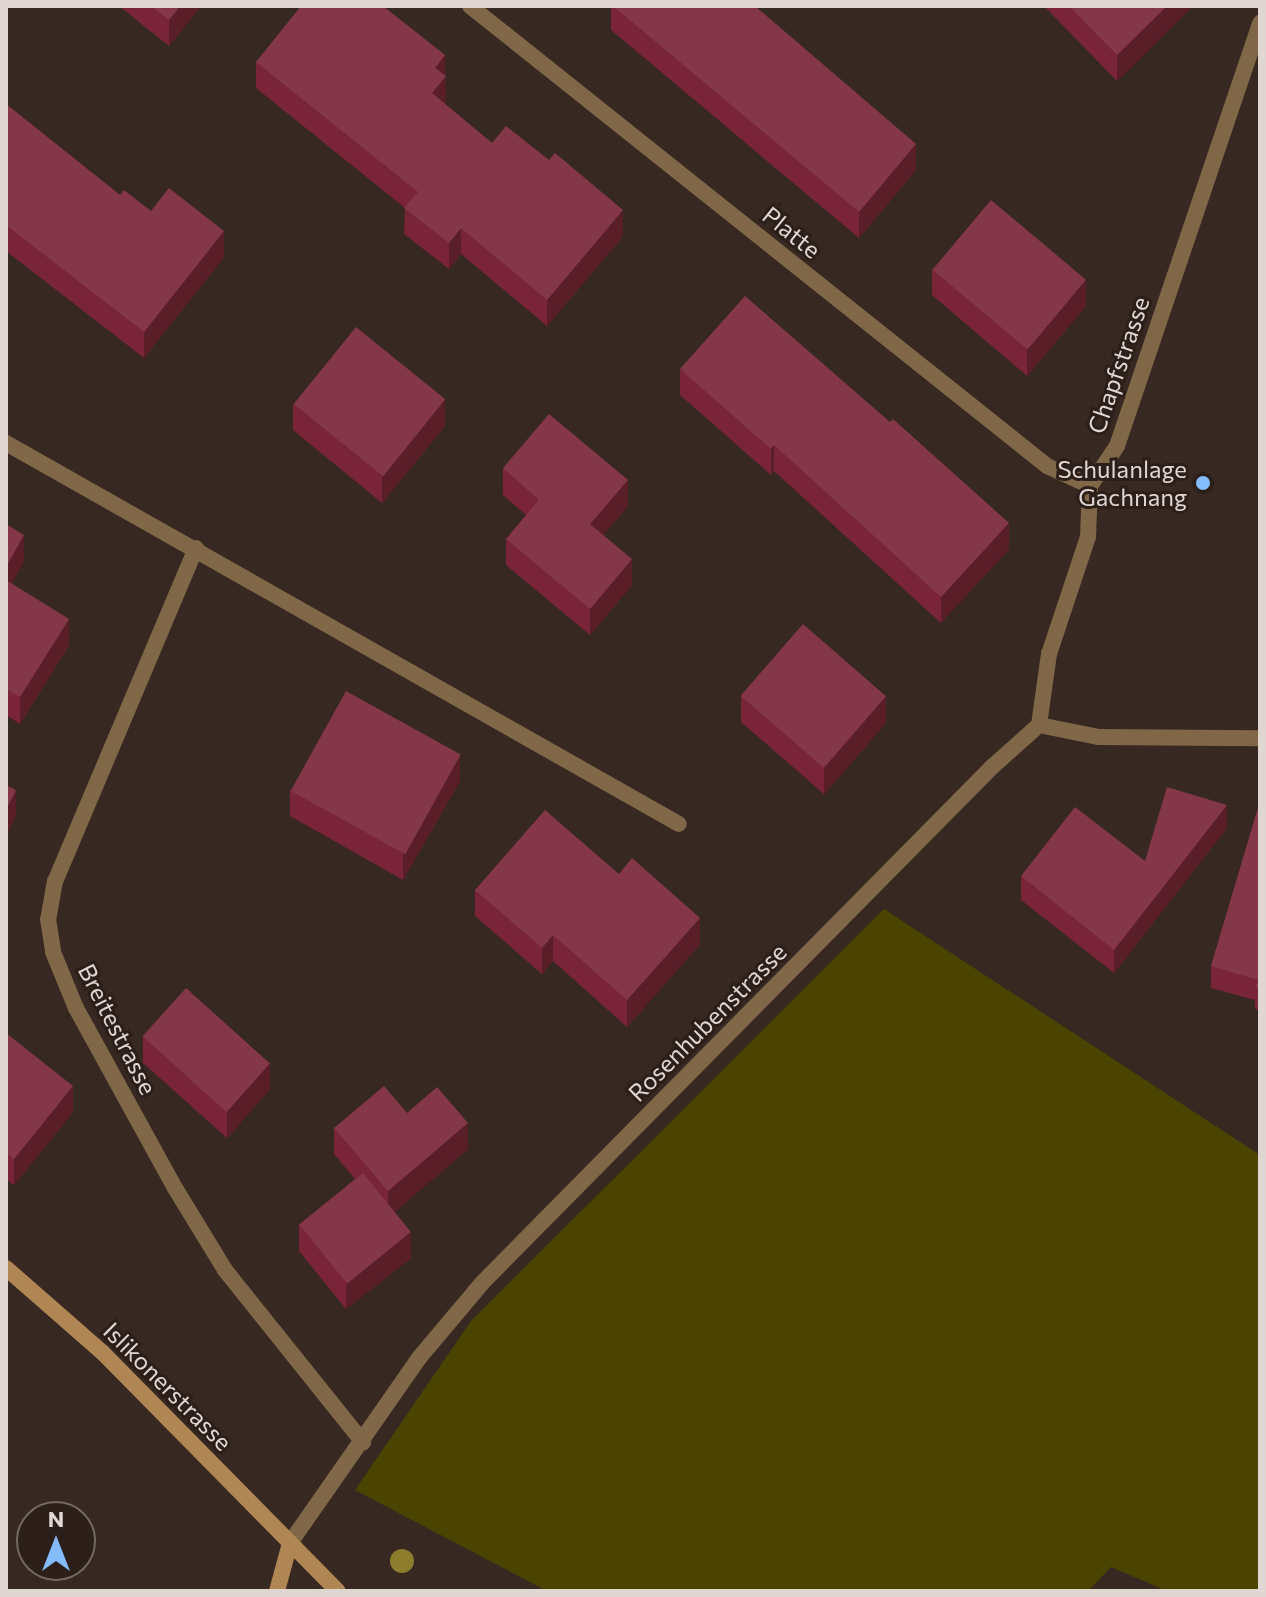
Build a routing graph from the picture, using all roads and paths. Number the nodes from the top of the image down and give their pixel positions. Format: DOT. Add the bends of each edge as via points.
graph roads {
  1 [pos="470,6"];
  2 [pos="1260,23"];
  3 [pos="6,443"];
  4 [pos="1090,486"];
  5 [pos="196,548"];
  6 [pos="1039,725"];
  7 [pos="1260,738"];
  8 [pos="679,824"];
  9 [pos="6,1268"];
  10 [pos="363,1442"];
  11 [pos="290,1543"];
  12 [pos="277,1591"];
  13 [pos="338,1591"];
  1 -- 4 [label="street, Platte" via="1047,466"];
  2 -- 4 [label="street, Chapfstrasse" via="1117,446"];
  3 -- 5 [label="street"];
  4 -- 6 [label="street" via="1088,537 1049,654"];
  5 -- 8 [label="street"];
  5 -- 10 [label="street, Breitestrasse" via="55,881 48,919 53,952 76,1008 225,1270"];
  6 -- 7 [label="street" via="1098,737"];
  6 -- 10 [label="street, Rosenhubenstrasse" via="483,1282 419,1358"];
  9 -- 11 [label="street, Islikonerstrasse" via="103,1353"];
  10 -- 11 [label="street, Rosenhubenstrasse"];
  11 -- 12 [label="street"];
  11 -- 13 [label="street, Islikonerstrasse"];
}
